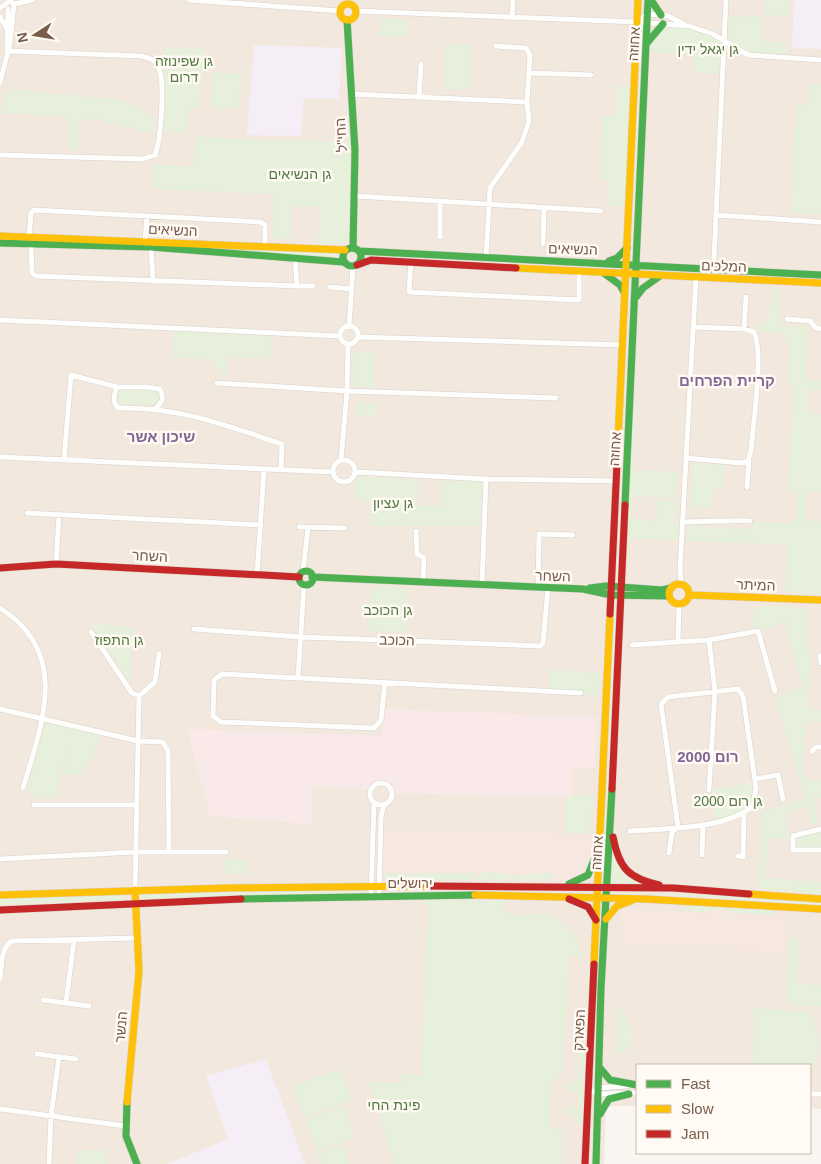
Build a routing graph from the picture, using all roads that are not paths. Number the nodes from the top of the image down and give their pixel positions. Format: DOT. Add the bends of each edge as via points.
graph roads {
  1 [pos="32,0"];
  2 [pos="189,0"];
  3 [pos="513,0"];
  4 [pos="638,0"];
  5 [pos="650,0"];
  6 [pos="726,0"];
  7 [pos="349,2"];
  8 [pos="9,5"];
  9 [pos="340,11"];
  10 [pos="356,11"];
  11 [pos="648,14"];
  12 [pos="662,15"];
  13 [pos="0,17"];
  14 [pos="512,17"];
  15 [pos="347,20"];
  16 [pos="637,22"];
  17 [pos="648,23"];
  18 [pos="662,24"];
  19 [pos="689,26"];
  20 [pos="6,27"];
  21 [pos="724,40"];
  22 [pos="647,43"];
  23 [pos="496,46"];
  24 [pos="7,51"];
  25 [pos="821,60"];
  26 [pos="421,64"];
  27 [pos="530,73"];
  28 [pos="591,75"];
  29 [pos="0,83"];
  30 [pos="350,94"];
  31 [pos="419,96"];
  32 [pos="527,102"];
  33 [pos="0,154"];
  34 [pos="356,196"];
  35 [pos="440,202"];
  36 [pos="488,204"];
  37 [pos="544,208"];
  38 [pos="601,211"];
  39 [pos="716,215"];
  40 [pos="147,216"];
  41 [pos="821,222"];
  42 [pos="0,236"];
  43 [pos="440,237"];
  44 [pos="30,241"];
  45 [pos="0,243"];
  46 [pos="148,244"];
  47 [pos="543,244"];
  48 [pos="637,246"];
  49 [pos="264,248"];
  50 [pos="627,248"];
  51 [pos="356,249"];
  52 [pos="345,250"];
  53 [pos="295,257"];
  54 [pos="486,258"];
  55 [pos="714,258"];
  56 [pos="411,261"];
  57 [pos="343,262"];
  58 [pos="604,263"];
  59 [pos="626,264"];
  60 [pos="636,264"];
  61 [pos="355,266"];
  62 [pos="654,266"];
  63 [pos="579,273"];
  64 [pos="605,274"];
  65 [pos="626,274"];
  66 [pos="636,275"];
  67 [pos="821,275"];
  68 [pos="660,276"];
  69 [pos="696,277"];
  70 [pos="153,281"];
  71 [pos="821,283"];
  72 [pos="297,286"];
  73 [pos="313,286"];
  74 [pos="330,287"];
  75 [pos="351,289"];
  76 [pos="625,294"];
  77 [pos="746,297"];
  78 [pos="635,300"];
  79 [pos="786,319"];
  80 [pos="0,320"];
  81 [pos="349,326"];
  82 [pos="694,327"];
  83 [pos="744,328"];
  84 [pos="821,329"];
  85 [pos="340,336"];
  86 [pos="358,337"];
  87 [pos="348,344"];
  88 [pos="622,346"];
  89 [pos="218,383"];
  90 [pos="117,387"];
  91 [pos="348,391"];
  92 [pos="556,398"];
  93 [pos="155,408"];
  94 [pos="0,457"];
  95 [pos="686,458"];
  96 [pos="749,458"];
  97 [pos="64,460"];
  98 [pos="341,460"];
  99 [pos="264,469"];
  100 [pos="281,470"];
  101 [pos="333,472"];
  102 [pos="356,472"];
  103 [pos="486,479"];
  104 [pos="616,481"];
  105 [pos="747,487"];
  106 [pos="27,512"];
  107 [pos="59,516"];
  108 [pos="750,521"];
  109 [pos="682,522"];
  110 [pos="260,525"];
  111 [pos="299,527"];
  112 [pos="308,528"];
  113 [pos="345,528"];
  114 [pos="416,532"];
  115 [pos="573,535"];
  116 [pos="56,564"];
  117 [pos="0,568"];
  118 [pos="301,574"];
  119 [pos="258,575"];
  120 [pos="312,577"];
  121 [pos="423,583"];
  122 [pos="304,584"];
  123 [pos="681,584"];
  124 [pos="482,585"];
  125 [pos="612,586"];
  126 [pos="622,586"];
  127 [pos="538,587"];
  128 [pos="548,588"];
  129 [pos="671,588"];
  130 [pos="583,589"];
  131 [pos="611,595"];
  132 [pos="621,595"];
  133 [pos="690,595"];
  134 [pos="669,596"];
  135 [pos="821,600"];
  136 [pos="679,605"];
  137 [pos="0,608"];
  138 [pos="194,629"];
  139 [pos="91,632"];
  140 [pos="300,637"];
  141 [pos="709,640"];
  142 [pos="678,641"];
  143 [pos="632,645"];
  144 [pos="159,654"];
  145 [pos="298,678"];
  146 [pos="384,682"];
  147 [pos="775,690"];
  148 [pos="715,691"];
  149 [pos="581,693"];
  150 [pos="139,696"];
  151 [pos="0,709"];
  152 [pos="43,718"];
  153 [pos="138,741"];
  154 [pos="821,747"];
  155 [pos="812,751"];
  156 [pos="755,779"];
  157 [pos="24,788"];
  158 [pos="710,790"];
  159 [pos="783,799"];
  160 [pos="374,803"];
  161 [pos="34,805"];
  162 [pos="137,805"];
  163 [pos="384,805"];
  164 [pos="612,806"];
  165 [pos="602,810"];
  166 [pos="744,813"];
  167 [pos="703,825"];
  168 [pos="678,827"];
  169 [pos="821,829"];
  170 [pos="630,831"];
  171 [pos="821,850"];
  172 [pos="136,852"];
  173 [pos="168,852"];
  174 [pos="226,852"];
  175 [pos="670,853"];
  176 [pos="702,855"];
  177 [pos="738,856"];
  178 [pos="0,859"];
  179 [pos="375,885"];
  180 [pos="559,886"];
  181 [pos="598,887"];
  182 [pos="608,887"];
  183 [pos="674,888"];
  184 [pos="135,890"];
  185 [pos="0,895"];
  186 [pos="375,896"];
  187 [pos="560,896"];
  188 [pos="598,898"];
  189 [pos="607,898"];
  190 [pos="821,899"];
  191 [pos="635,900"];
  192 [pos="135,904"];
  193 [pos="821,909"];
  194 [pos="0,910"];
  195 [pos="605,922"];
  196 [pos="597,923"];
  197 [pos="137,938"];
  198 [pos="74,939"];
  199 [pos="0,944"];
  200 [pos="6,944"];
  201 [pos="0,979"];
  202 [pos="43,1000"];
  203 [pos="66,1003"];
  204 [pos="89,1006"];
  205 [pos="37,1054"];
  206 [pos="59,1058"];
  207 [pos="76,1059"];
  208 [pos="598,1061"];
  209 [pos="636,1086"];
  210 [pos="636,1086"];
  211 [pos="588,1090"];
  212 [pos="598,1090"];
  213 [pos="629,1094"];
  214 [pos="636,1094"];
  215 [pos="0,1109"];
  216 [pos="51,1116"];
  217 [pos="598,1121"];
  218 [pos="125,1126"];
  219 [pos="49,1164"];
  220 [pos="137,1164"];
  221 [pos="585,1164"];
  222 [pos="596,1164"];
  1 -- 8 [label="street"];
  2 -- 9 [label="street"];
  3 -- 14 [label="street"];
  4 -- 16 [label="main road, אחוזה"];
  5 -- 11 [label="main road, אחוזה"];
  5 -- 12 [label="main road"];
  6 -- 21 [label="street"];
  7 -- 9 [label="main road"];
  7 -- 10 [label="main road"];
  8 -- 20 [label="street"];
  8 -- 24 [label="street" via="10,43"];
  9 -- 15 [label="main road" via="342,18"];
  10 -- 14 [label="street"];
  10 -- 15 [label="main road" via="355,17"];
  11 -- 12 [label="street"];
  11 -- 16 [label="street"];
  11 -- 17 [label="main road, אחוזה"];
  12 -- 19 [label="street"];
  13 -- 20 [label="street"];
  14 -- 16 [label="street"];
  15 -- 30 [label="main road, החי\"ל"];
  16 -- 17 [label="street"];
  16 -- 50 [label="main road, אחוזה"];
  17 -- 18 [label="street"];
  17 -- 22 [label="main road, אחוזה"];
  18 -- 19 [label="street"];
  18 -- 22 [label="main road"];
  19 -- 21 [label="street"];
  20 -- 24 [label="street"];
  21 -- 25 [label="street" via="748,55"];
  21 -- 39 [label="street"];
  22 -- 48 [label="main road, אחוזה"];
  23 -- 27 [label="street" via="526,48 530,55"];
  24 -- 29 [label="street"];
  24 -- 33 [label="street" via="152,59 162,79 159,136 155,155 143,159"];
  26 -- 31 [label="street"];
  27 -- 28 [label="street"];
  27 -- 32 [label="street"];
  30 -- 31 [label="street"];
  30 -- 34 [label="main road, החי\"ל" via="355,133"];
  31 -- 32 [label="street"];
  32 -- 36 [label="street" via="529,121 526,132 517,150 495,178"];
  34 -- 35 [label="street"];
  34 -- 51 [label="main road, החי\"ל"];
  35 -- 36 [label="street"];
  35 -- 43 [label="street"];
  36 -- 37 [label="street"];
  36 -- 54 [label="street"];
  37 -- 38 [label="street"];
  37 -- 47 [label="street"];
  39 -- 41 [label="street"];
  39 -- 55 [label="street"];
  40 -- 44 [label="street" via="34,210 31,213"];
  40 -- 46 [label="street"];
  40 -- 49 [label="street" via="260,222 265,225"];
  42 -- 44 [label="main road, הנשיאים"];
  44 -- 45 [label="main road, הנשיאים"];
  44 -- 46 [label="main road, הנשיאים"];
  44 -- 70 [label="street" via="32,273 36,276"];
  46 -- 49 [label="main road, הנשיאים"];
  46 -- 53 [label="main road, הנשיאים"];
  46 -- 70 [label="street"];
  48 -- 60 [label="main road, אחוזה"];
  48 -- 62 [label="main road" via="645,262"];
  49 -- 52 [label="main road, הנשיאים"];
  50 -- 58 [label="main road" via="617,258"];
  50 -- 59 [label="main road, אחוזה"];
  51 -- 52 [label="main road"];
  51 -- 54 [label="main road, הנשיאים"];
  51 -- 61 [label="main road" via="361,258"];
  52 -- 57 [label="main road"];
  53 -- 57 [label="main road, הנשיאים"];
  53 -- 72 [label="street"];
  54 -- 58 [label="main road, הנשיאים"];
  56 -- 61 [label="main road, הנשיאים" via="371,260"];
  56 -- 63 [label="main road, הנשיאים"];
  56 -- 63 [label="street" via="409,292 578,300"];
  57 -- 61 [label="main road"];
  58 -- 59 [label="main road, הנשיאים"];
  59 -- 60 [label="main road, הנשיאים"];
  59 -- 65 [label="main road, אחוזה"];
  60 -- 62 [label="main road, המלכים"];
  60 -- 66 [label="main road, אחוזה"];
  61 -- 75 [label="street"];
  62 -- 67 [label="main road, המלכים"];
  63 -- 64 [label="main road, הנשיאים"];
  64 -- 65 [label="main road, הנשיאים"];
  64 -- 76 [label="main road" via="620,285"];
  65 -- 66 [label="main road, המלכים"];
  65 -- 76 [label="main road, אחוזה"];
  66 -- 68 [label="main road, המלכים"];
  66 -- 78 [label="main road, אחוזה"];
  68 -- 69 [label="main road, המלכים"];
  68 -- 78 [label="main road" via="643,288"];
  69 -- 71 [label="main road, המלכים"];
  69 -- 82 [label="street"];
  70 -- 72 [label="street"];
  72 -- 73 [label="street"];
  74 -- 75 [label="street"];
  75 -- 81 [label="street"];
  76 -- 88 [label="main road, אחוזה"];
  77 -- 83 [label="street"];
  78 -- 126 [label="main road, אחוזה"];
  79 -- 84 [label="street" via="810,321"];
  80 -- 85 [label="street"];
  81 -- 85 [label="street"];
  81 -- 86 [label="street" via="355,329"];
  82 -- 83 [label="street"];
  82 -- 95 [label="street"];
  83 -- 96 [label="street" via="754,332 757,340"];
  85 -- 87 [label="street"];
  86 -- 87 [label="street"];
  86 -- 88 [label="street"];
  87 -- 91 [label="street"];
  88 -- 104 [label="main road, אחוזה"];
  89 -- 91 [label="street"];
  90 -- 93 [label="street" via="114,399 118,408"];
  90 -- 93 [label="street" via="160,389 162,402"];
  90 -- 97 [label="street" via="71,375"];
  91 -- 92 [label="street"];
  91 -- 98 [label="street"];
  93 -- 100 [label="street" via="195,415 282,444"];
  94 -- 97 [label="street"];
  95 -- 96 [label="street" via="741,463"];
  95 -- 109 [label="street"];
  96 -- 105 [label="street"];
  97 -- 99 [label="street"];
  98 -- 101 [label="street" via="335,464"];
  98 -- 102 [label="street" via="351,461"];
  99 -- 100 [label="street"];
  99 -- 110 [label="street"];
  100 -- 101 [label="street"];
  101 -- 102 [label="street" via="336,479 343,482 350,480"];
  102 -- 103 [label="street"];
  103 -- 104 [label="street"];
  103 -- 124 [label="street"];
  104 -- 125 [label="main road, אחוזה"];
  106 -- 107 [label="street"];
  107 -- 110 [label="street"];
  107 -- 116 [label="street"];
  108 -- 109 [label="street"];
  109 -- 123 [label="street"];
  110 -- 119 [label="street"];
  111 -- 112 [label="street"];
  112 -- 113 [label="street"];
  112 -- 118 [label="street"];
  114 -- 121 [label="street" via="417,554 424,558"];
  115 -- 127 [label="street" via="539,534"];
  116 -- 117 [label="main road, השחר"];
  116 -- 119 [label="main road, השחר"];
  118 -- 119 [label="main road, השחר"];
  118 -- 120 [label="main road" via="309,572"];
  118 -- 122 [label="main road"];
  120 -- 121 [label="main road, השחר"];
  120 -- 122 [label="main road" via="310,583"];
  121 -- 124 [label="main road, השחר"];
  122 -- 140 [label="street"];
  123 -- 129 [label="main road"];
  123 -- 133 [label="main road" via="687,587"];
  124 -- 127 [label="main road, השחר"];
  125 -- 126 [label="main road"];
  125 -- 130 [label="main road, השחר"];
  125 -- 131 [label="main road, אחוזה"];
  126 -- 129 [label="main road"];
  126 -- 132 [label="main road, אחוזה"];
  127 -- 128 [label="main road, השחר"];
  128 -- 130 [label="main road, השחר"];
  128 -- 140 [label="street, הכוכב" via="543,643 540,646"];
  129 -- 134 [label="main road"];
  130 -- 131 [label="main road, השחר"];
  131 -- 132 [label="main road"];
  131 -- 165 [label="main road, אחוזה"];
  132 -- 134 [label="main road"];
  132 -- 164 [label="main road, אחוזה"];
  133 -- 135 [label="main road, המיתר"];
  133 -- 136 [label="main road"];
  134 -- 136 [label="main road"];
  136 -- 142 [label="street"];
  137 -- 152 [label="street" via="20,621 40,654 46,690"];
  138 -- 140 [label="street, הכוכב"];
  139 -- 150 [label="street" via="132,693"];
  140 -- 145 [label="street"];
  141 -- 142 [label="street"];
  141 -- 147 [label="street" via="758,631"];
  141 -- 148 [label="street"];
  142 -- 143 [label="street"];
  144 -- 150 [label="street" via="156,682"];
  145 -- 146 [label="street"];
  145 -- 146 [label="street" via="222,674 214,680 213,716 221,722 374,728 382,720"];
  146 -- 149 [label="street"];
  148 -- 156 [label="street" via="736,688 742,693"];
  148 -- 158 [label="street"];
  148 -- 168 [label="street" via="668,697 661,704"];
  150 -- 153 [label="street"];
  151 -- 152 [label="street"];
  152 -- 153 [label="street"];
  152 -- 157 [label="street"];
  153 -- 162 [label="street"];
  153 -- 173 [label="street" via="163,742 168,751"];
  154 -- 155 [label="street"];
  156 -- 159 [label="street" via="778,775"];
  156 -- 166 [label="street" via="756,798 753,806"];
  160 -- 163 [label="street"];
  160 -- 163 [label="street" via="372,789 378,784 385,784 391,789 392,796"];
  160 -- 179 [label="street"];
  161 -- 162 [label="street"];
  162 -- 172 [label="street"];
  163 -- 179 [label="street"];
  164 -- 182 [label="main road, אחוזה"];
  164 -- 183 [label="main road" via="614,846 622,866 640,881"];
  165 -- 180 [label="main road" via="592,872 580,881"];
  165 -- 181 [label="main road, אחוזה"];
  166 -- 167 [label="street"];
  166 -- 177 [label="street" via="743,857"];
  167 -- 168 [label="street"];
  167 -- 176 [label="street"];
  168 -- 170 [label="street"];
  168 -- 175 [label="street" via="672,832"];
  169 -- 171 [label="street" via="793,836 793,850"];
  172 -- 173 [label="street"];
  172 -- 178 [label="street"];
  172 -- 184 [label="street"];
  173 -- 174 [label="street"];
  179 -- 180 [label="main road, ירושלים"];
  179 -- 184 [label="main road, ירושלים"];
  179 -- 186 [label="street"];
  180 -- 181 [label="main road, ירושלים"];
  181 -- 182 [label="main road, ירושלים"];
  181 -- 188 [label="main road, אחוזה"];
  182 -- 183 [label="main road, ירושלים"];
  182 -- 189 [label="main road, אחוזה"];
  183 -- 190 [label="main road, ירושלים"];
  184 -- 185 [label="main road, ירושלים"];
  184 -- 192 [label="main road, הנשר"];
  186 -- 187 [label="main road, ירושלים"];
  186 -- 192 [label="main road, ירושלים"];
  187 -- 188 [label="main road, ירושלים"];
  187 -- 196 [label="main road" via="588,907"];
  188 -- 189 [label="main road, ירושלים"];
  188 -- 196 [label="main road, הפארק"];
  189 -- 191 [label="main road, ירושלים"];
  189 -- 195 [label="main road, הפארק"];
  191 -- 193 [label="main road, ירושלים"];
  191 -- 195 [label="main road" via="617,906"];
  192 -- 194 [label="main road, ירושלים"];
  192 -- 197 [label="main road, הנשר"];
  195 -- 208 [label="main road, הפארק"];
  196 -- 211 [label="main road, הפארק"];
  197 -- 198 [label="street"];
  197 -- 218 [label="main road, הנשר" via="139,970"];
  198 -- 200 [label="street" via="12,941"];
  198 -- 203 [label="street"];
  199 -- 200 [label="street"];
  200 -- 201 [label="street"];
  202 -- 203 [label="street"];
  203 -- 204 [label="street"];
  205 -- 206 [label="street"];
  206 -- 207 [label="street"];
  206 -- 216 [label="street"];
  208 -- 209 [label="main road" via="607,1078"];
  208 -- 212 [label="main road, הפארק"];
  210 -- 212 [label="street"];
  211 -- 212 [label="street"];
  211 -- 221 [label="main road, הפארק"];
  212 -- 213 [label="street"];
  212 -- 217 [label="main road, הפארק"];
  213 -- 214 [label="street"];
  213 -- 217 [label="main road" via="606,1101"];
  215 -- 216 [label="street"];
  216 -- 218 [label="street"];
  216 -- 219 [label="street"];
  217 -- 222 [label="main road, הפארק"];
  218 -- 220 [label="main road, הנשר"];
}
